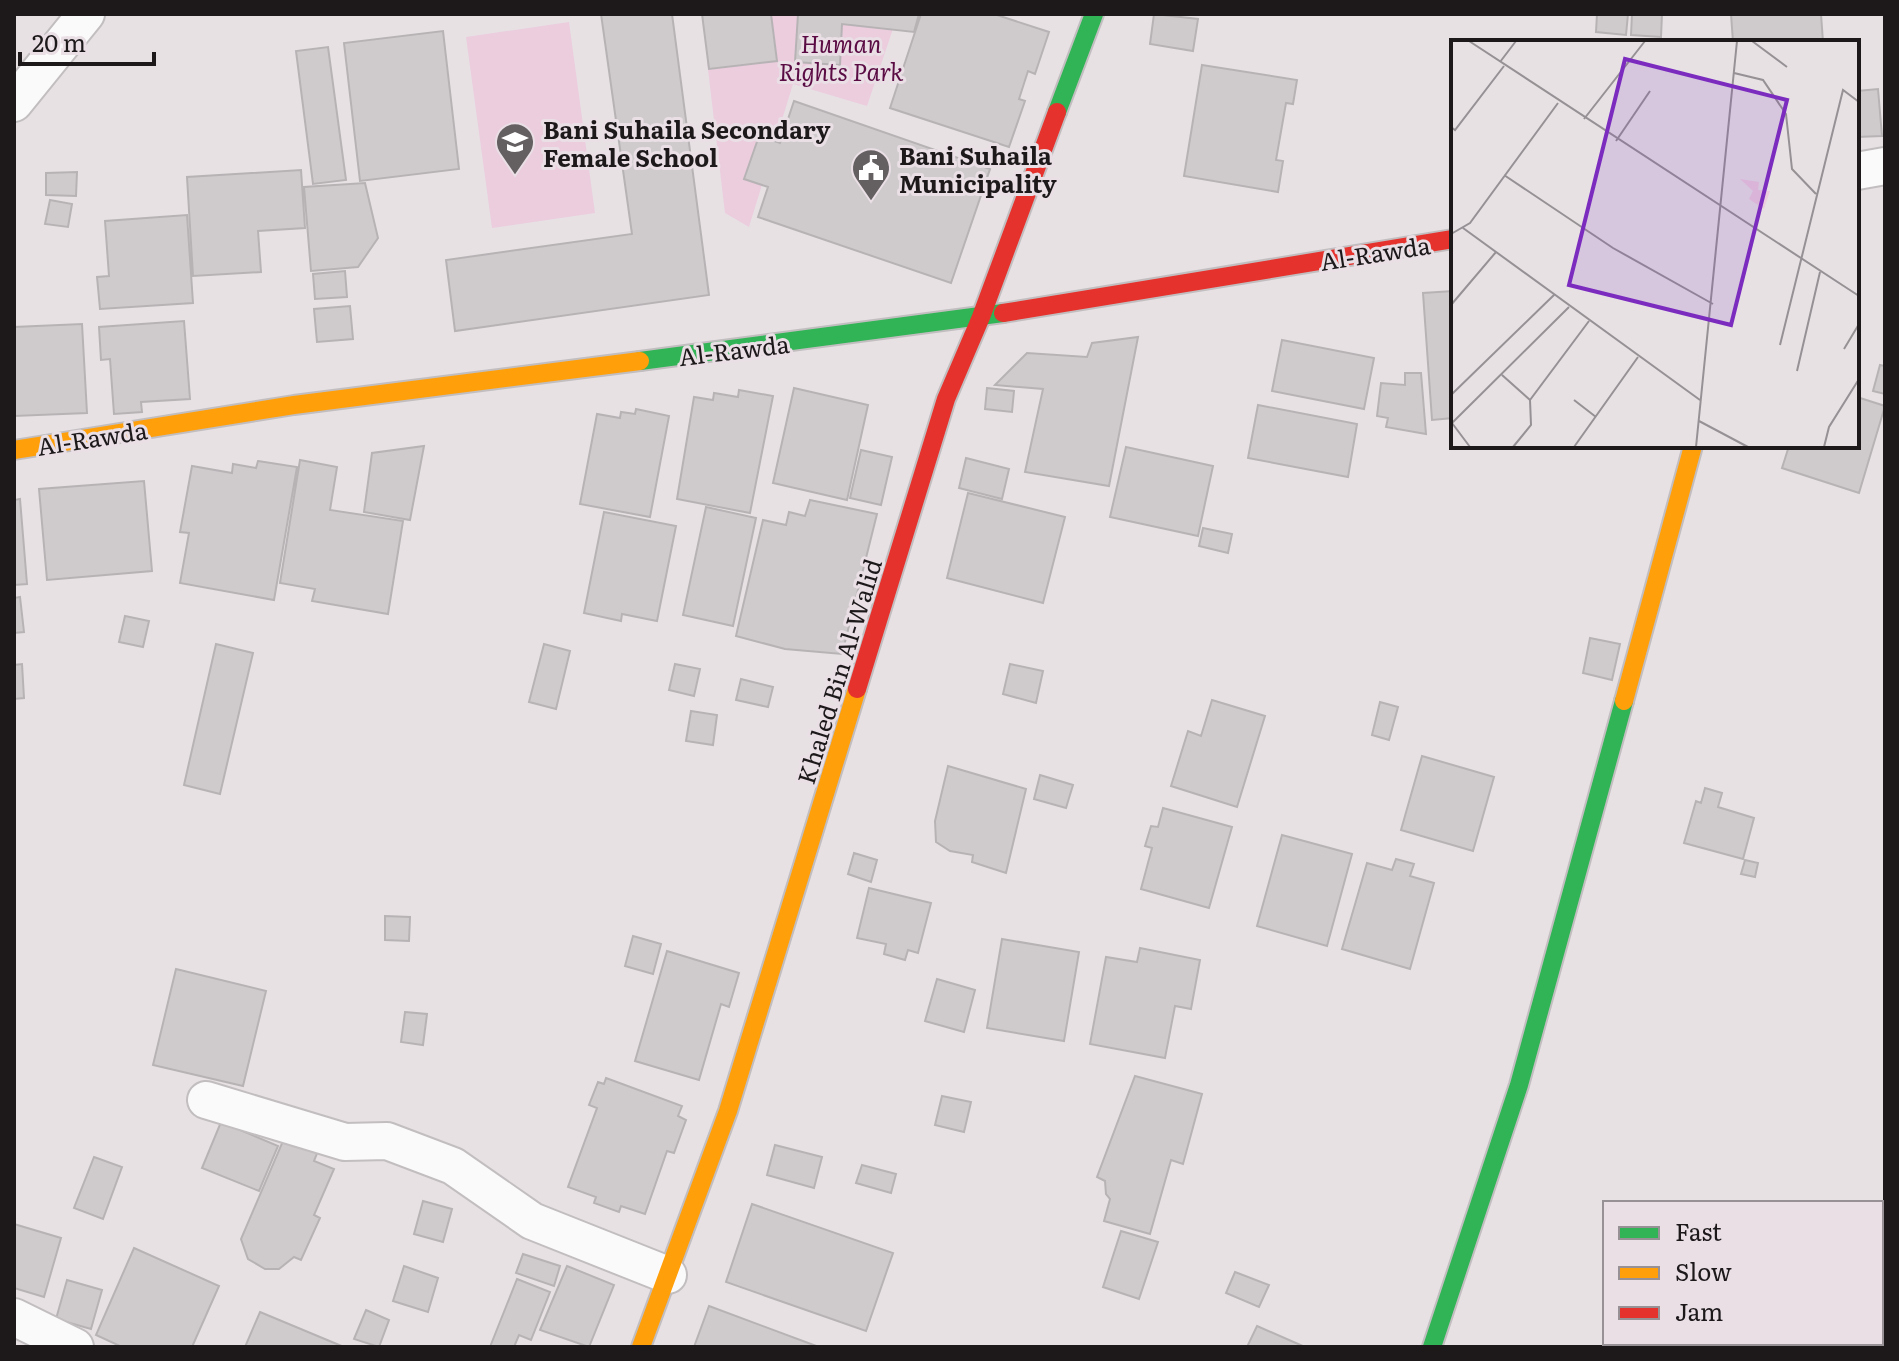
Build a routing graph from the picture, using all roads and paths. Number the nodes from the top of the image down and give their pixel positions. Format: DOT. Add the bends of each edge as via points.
graph roads {
  1 [pos="86,14"];
  2 [pos="1094,14"];
  3 [pos="14,103"];
  4 [pos="1885,166"];
  5 [pos="1859,171"];
  6 [pos="1451,239"];
  7 [pos="981,317"];
  8 [pos="1692,448"];
  9 [pos="14,450"];
  10 [pos="206,1100"];
  11 [pos="668,1275"];
  12 [pos="14,1317"];
  13 [pos="75,1347"];
  14 [pos="641,1347"];
  15 [pos="1432,1347"];
  1 -- 3 [label="street"];
  2 -- 7 [label="street, Khaled Bin Al-Walid"];
  4 -- 5 [label="street"];
  6 -- 7 [label="street, Al-Rawda"];
  7 -- 9 [label="street, Al-Rawda" via="294,405"];
  7 -- 11 [label="street, Khaled Bin Al-Walid" via="946,399 728,1111"];
  8 -- 15 [label="street" via="1519,1085"];
  10 -- 11 [label="street" via="345,1142 387,1141 453,1166 532,1221"];
  11 -- 14 [label="street, Khaled Bin Al-Walid"];
  12 -- 13 [label="street"];
}
